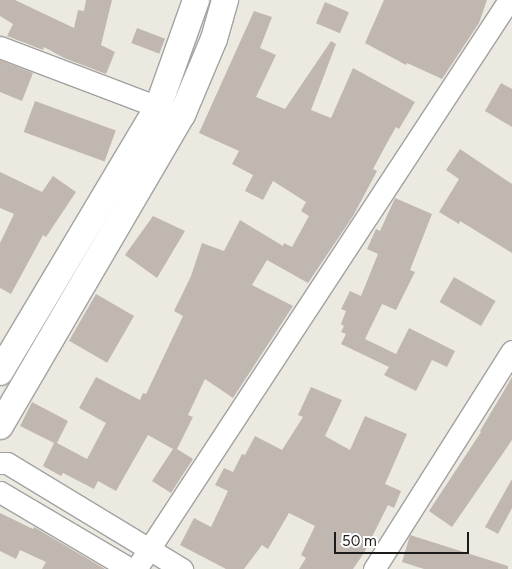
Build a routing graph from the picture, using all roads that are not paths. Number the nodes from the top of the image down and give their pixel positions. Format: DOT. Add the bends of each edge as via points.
graph roads {
  1 [pos="196,0"];
  2 [pos="225,0"];
  3 [pos="508,0"];
  4 [pos="0,48"];
  5 [pos="158,107"];
  6 [pos="512,351"];
  7 [pos="0,372"];
  8 [pos="0,426"];
  9 [pos="0,463"];
  10 [pos="0,492"];
  11 [pos="149,549"];
  12 [pos="130,569"];
  13 [pos="136,569"];
  14 [pos="182,569"];
  15 [pos="374,569"];
  1 -- 5 [label="street"];
  2 -- 8 [label="street" via="214,39 182,115"];
  3 -- 11 [label="street"];
  4 -- 5 [label="street"];
  5 -- 7 [label="street"];
  6 -- 15 [label="street"];
  9 -- 11 [label="street" via="7,463"];
  10 -- 12 [label="street"];
  11 -- 13 [label="street"];
  11 -- 14 [label="street"];
}
